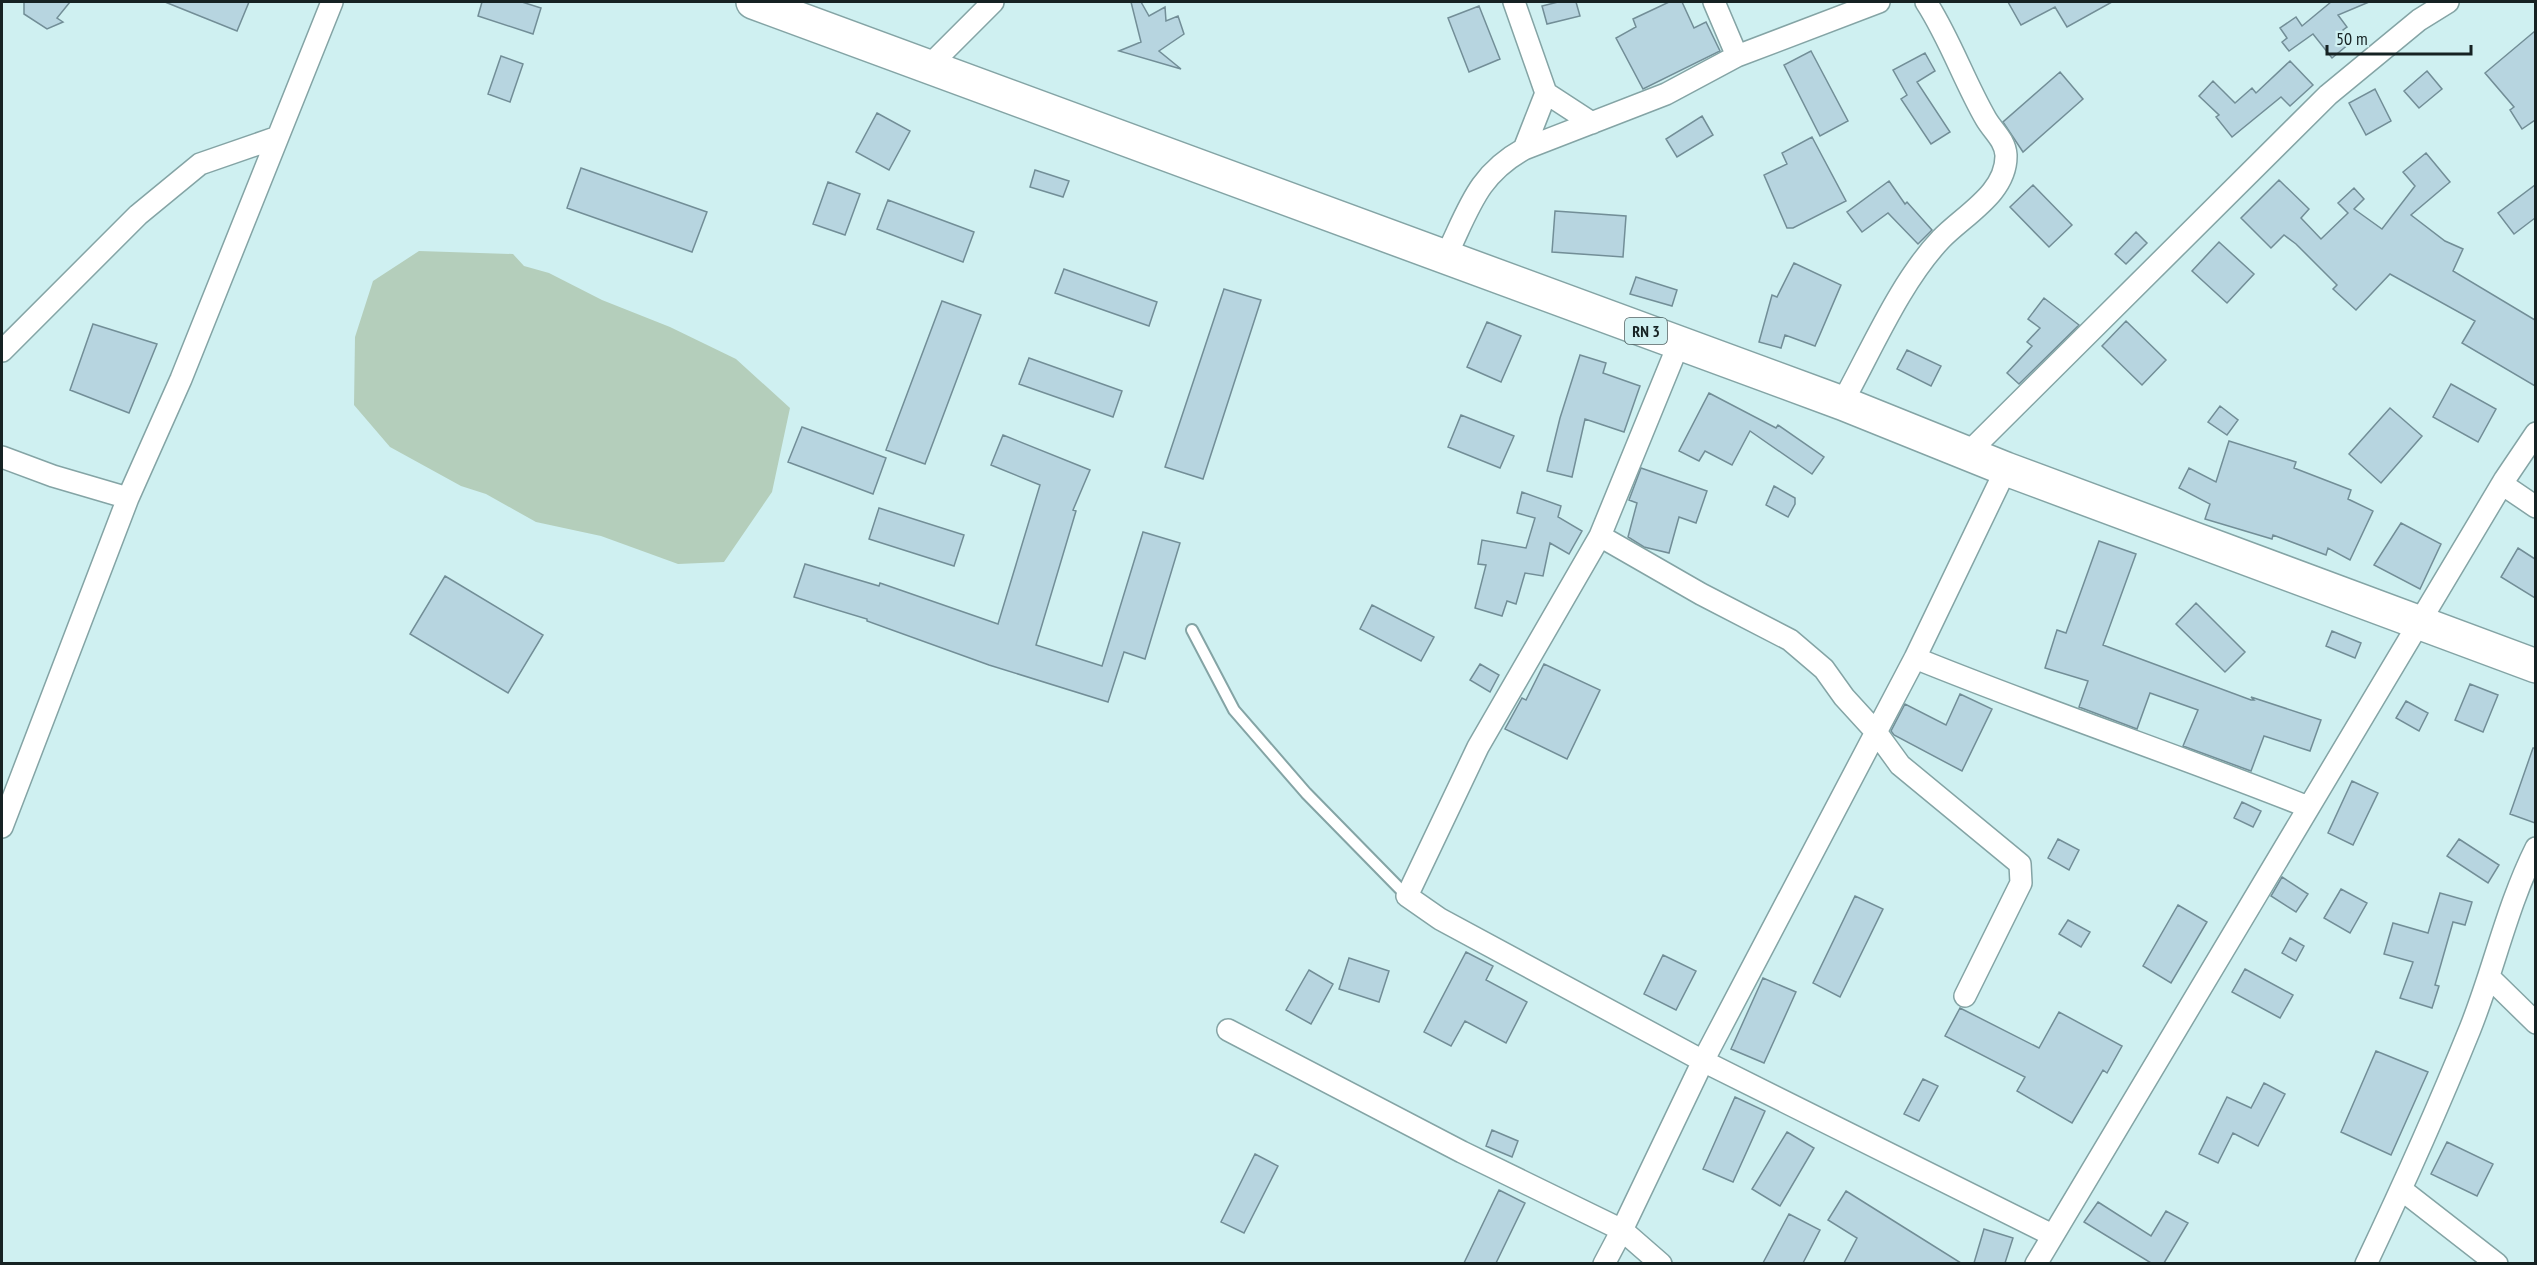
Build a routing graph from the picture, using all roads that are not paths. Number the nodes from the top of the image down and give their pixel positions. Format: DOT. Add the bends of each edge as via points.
graph roads {
  1 [pos="332,2"];
  2 [pos="753,2"];
  3 [pos="993,2"];
  4 [pos="1514,2"];
  5 [pos="1714,2"];
  6 [pos="1879,2"];
  7 [pos="1926,2"];
  8 [pos="2448,2"];
  9 [pos="975,9"];
  10 [pos="1737,56"];
  11 [pos="927,68"];
  12 [pos="1546,93"];
  13 [pos="1592,123"];
  14 [pos="275,138"];
  15 [pos="1524,148"];
  16 [pos="1446,255"];
  17 [pos="1679,343"];
  18 [pos="2,351"];
  19 [pos="1842,403"];
  20 [pos="2535,433"];
  21 [pos="1968,453"];
  22 [pos="2,457"];
  23 [pos="2006,469"];
  24 [pos="2502,484"];
  25 [pos="128,498"];
  26 [pos="2535,507"];
  27 [pos="1600,536"];
  28 [pos="2420,621"];
  29 [pos="1192,630"];
  30 [pos="1915,658"];
  31 [pos="2535,666"];
  32 [pos="1876,732"];
  33 [pos="2308,807"];
  34 [pos="2,827"];
  35 [pos="2535,848"];
  36 [pos="1407,896"];
  37 [pos="2489,976"];
  38 [pos="1965,996"];
  39 [pos="2535,1023"];
  40 [pos="1228,1029"];
  41 [pos="1703,1061"];
  42 [pos="2402,1190"];
  43 [pos="1622,1230"];
  44 [pos="2052,1235"];
  45 [pos="1604,1263"];
  46 [pos="1661,1263"];
  47 [pos="2036,1263"];
  48 [pos="2366,1263"];
  49 [pos="2497,1263"];
  1 -- 14 [label="street"];
  2 -- 11 [label="main road, RN 3"];
  3 -- 9 [label="street"];
  4 -- 12 [label="street"];
  5 -- 10 [label="street"];
  6 -- 10 [label="street"];
  7 -- 19 [label="street" via="1945,32 1986,121 2000,139 2006,153 2003,170 1986,199 1941,240 1912,275"];
  8 -- 21 [label="street" via="2419,20 2328,94"];
  9 -- 11 [label="street"];
  10 -- 13 [label="street" via="1666,94"];
  11 -- 16 [label="main road, RN 3"];
  12 -- 13 [label="street"];
  12 -- 15 [label="street"];
  13 -- 15 [label="street"];
  14 -- 18 [label="street" via="200,164 138,215"];
  14 -- 25 [label="street" via="181,379"];
  15 -- 16 [label="street" via="1485,178"];
  16 -- 17 [label="main road, RN 3"];
  17 -- 19 [label="main road, RN 3"];
  17 -- 27 [label="street"];
  19 -- 21 [label="main road, RN 3"];
  20 -- 24 [label="street"];
  21 -- 23 [label="main road, RN 3"];
  22 -- 25 [label="street"];
  23 -- 28 [label="main road, RN 3"];
  23 -- 30 [label="street"];
  24 -- 26 [label="street"];
  24 -- 28 [label="street"];
  25 -- 34 [label="street"];
  27 -- 32 [label="street" via="1790,640 1824,669"];
  27 -- 36 [label="street" via="1478,747"];
  28 -- 31 [label="main road, RN 3"];
  28 -- 33 [label="street"];
  29 -- 36 [label="lane" via="1234,710 1306,793"];
  30 -- 32 [label="street"];
  30 -- 33 [label="street" via="2038,708"];
  32 -- 38 [label="street" via="1900,765 2020,864 2021,883"];
  32 -- 41 [label="street"];
  33 -- 44 [label="street"];
  35 -- 37 [label="street" via="2516,888"];
  36 -- 41 [label="street" via="1440,919"];
  37 -- 39 [label="street"];
  37 -- 42 [label="street"];
  40 -- 43 [label="street" via="1462,1152"];
  41 -- 43 [label="street"];
  41 -- 44 [label="street"];
  42 -- 48 [label="street"];
  42 -- 49 [label="street"];
  43 -- 45 [label="street"];
  43 -- 46 [label="street"];
  44 -- 47 [label="street"];
}
